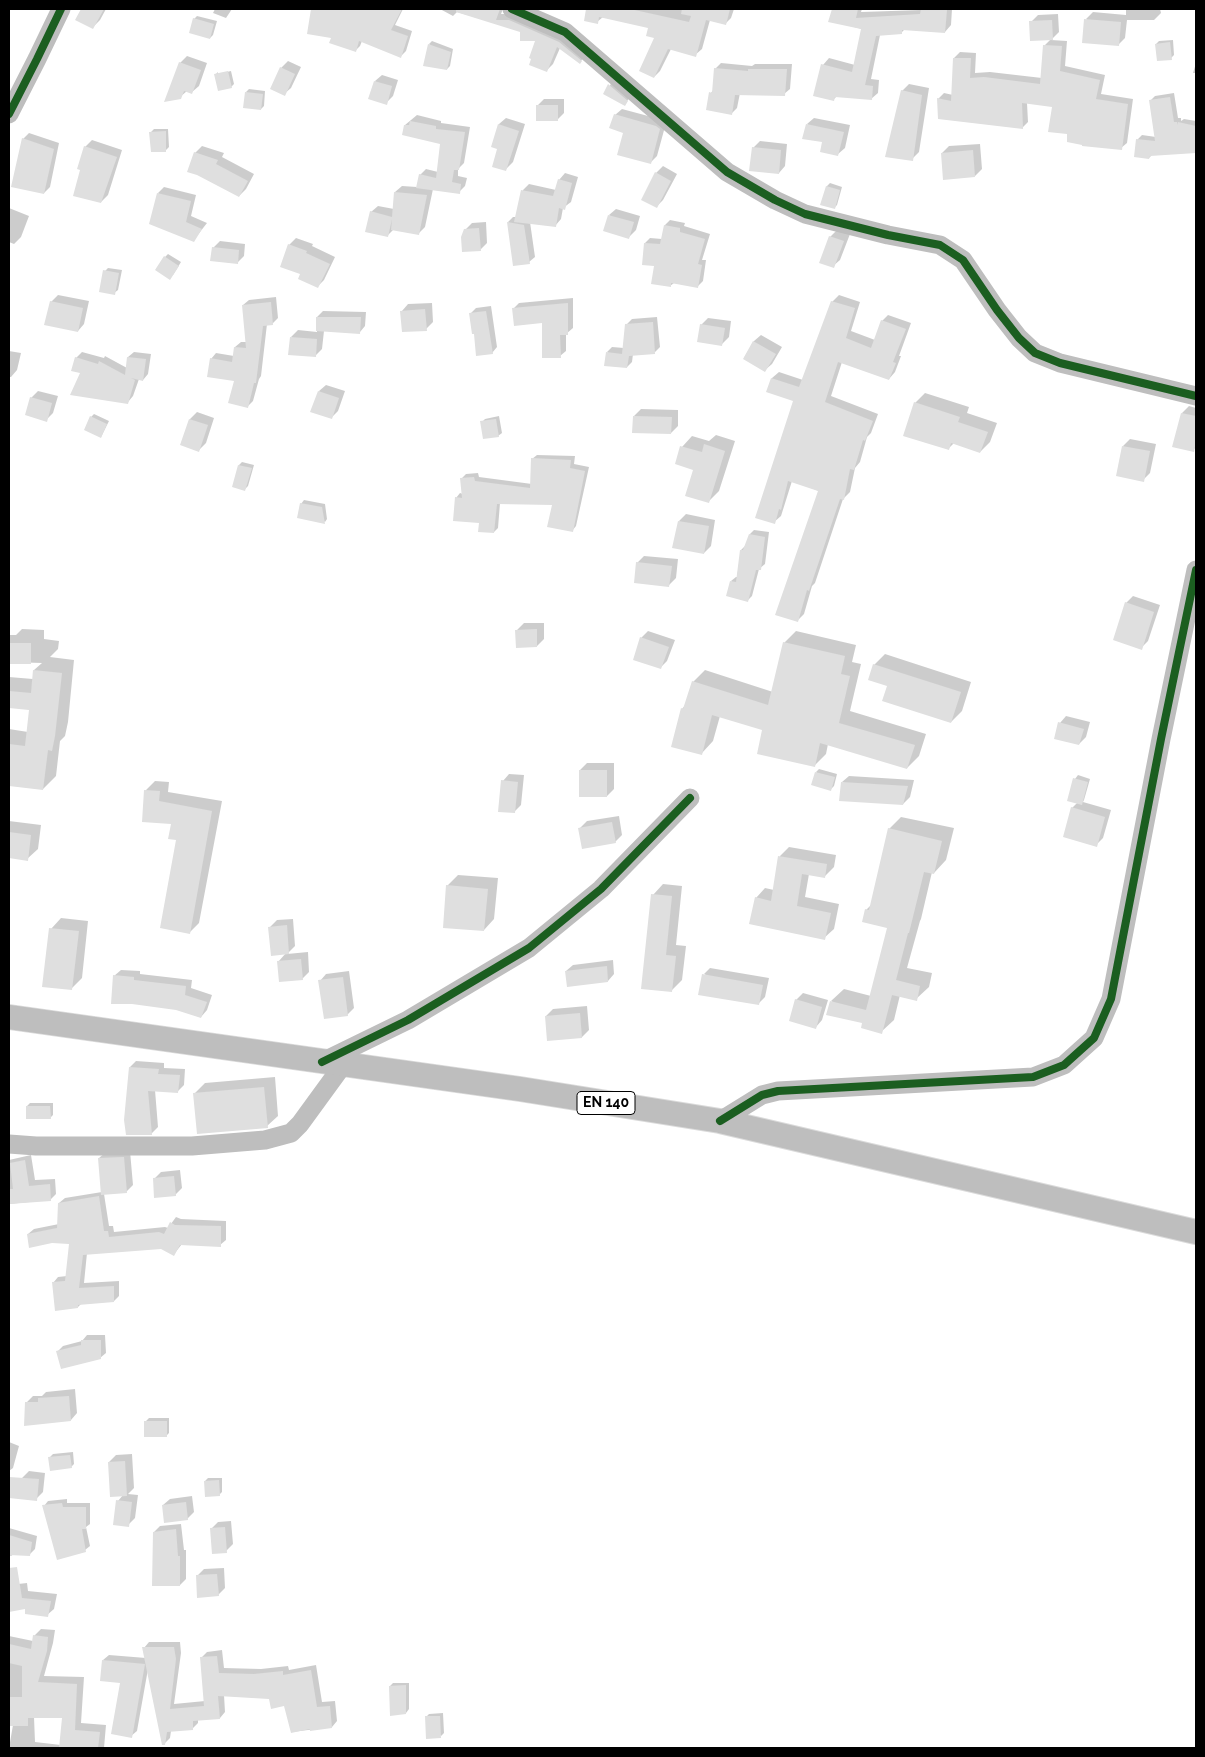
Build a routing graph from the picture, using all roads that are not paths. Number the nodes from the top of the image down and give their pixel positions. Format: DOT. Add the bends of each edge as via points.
graph roads {
  1 [pos="61,9"];
  2 [pos="512,9"];
  3 [pos="9,114"];
  4 [pos="1196,396"];
  5 [pos="1196,570"];
  6 [pos="690,798"];
  7 [pos="9,1017"];
  8 [pos="332,1063"];
  9 [pos="720,1121"];
  10 [pos="9,1144"];
  11 [pos="1196,1232"];
  1 -- 3 [label="street"];
  2 -- 4 [label="street" via="565,32 727,172 775,200 806,214 940,245 963,260 1018,338 1034,354"];
  5 -- 9 [label="street" via="1111,999 1094,1038 1064,1065 1033,1077 778,1091 762,1095"];
  6 -- 8 [label="street" via="601,889 529,948"];
  7 -- 8 [label="main road, EN 140"];
  8 -- 9 [label="main road, EN 140"];
  8 -- 10 [label="street" via="300,1124 291,1133 265,1140 192,1146"];
  9 -- 11 [label="main road, EN 140"];
}
